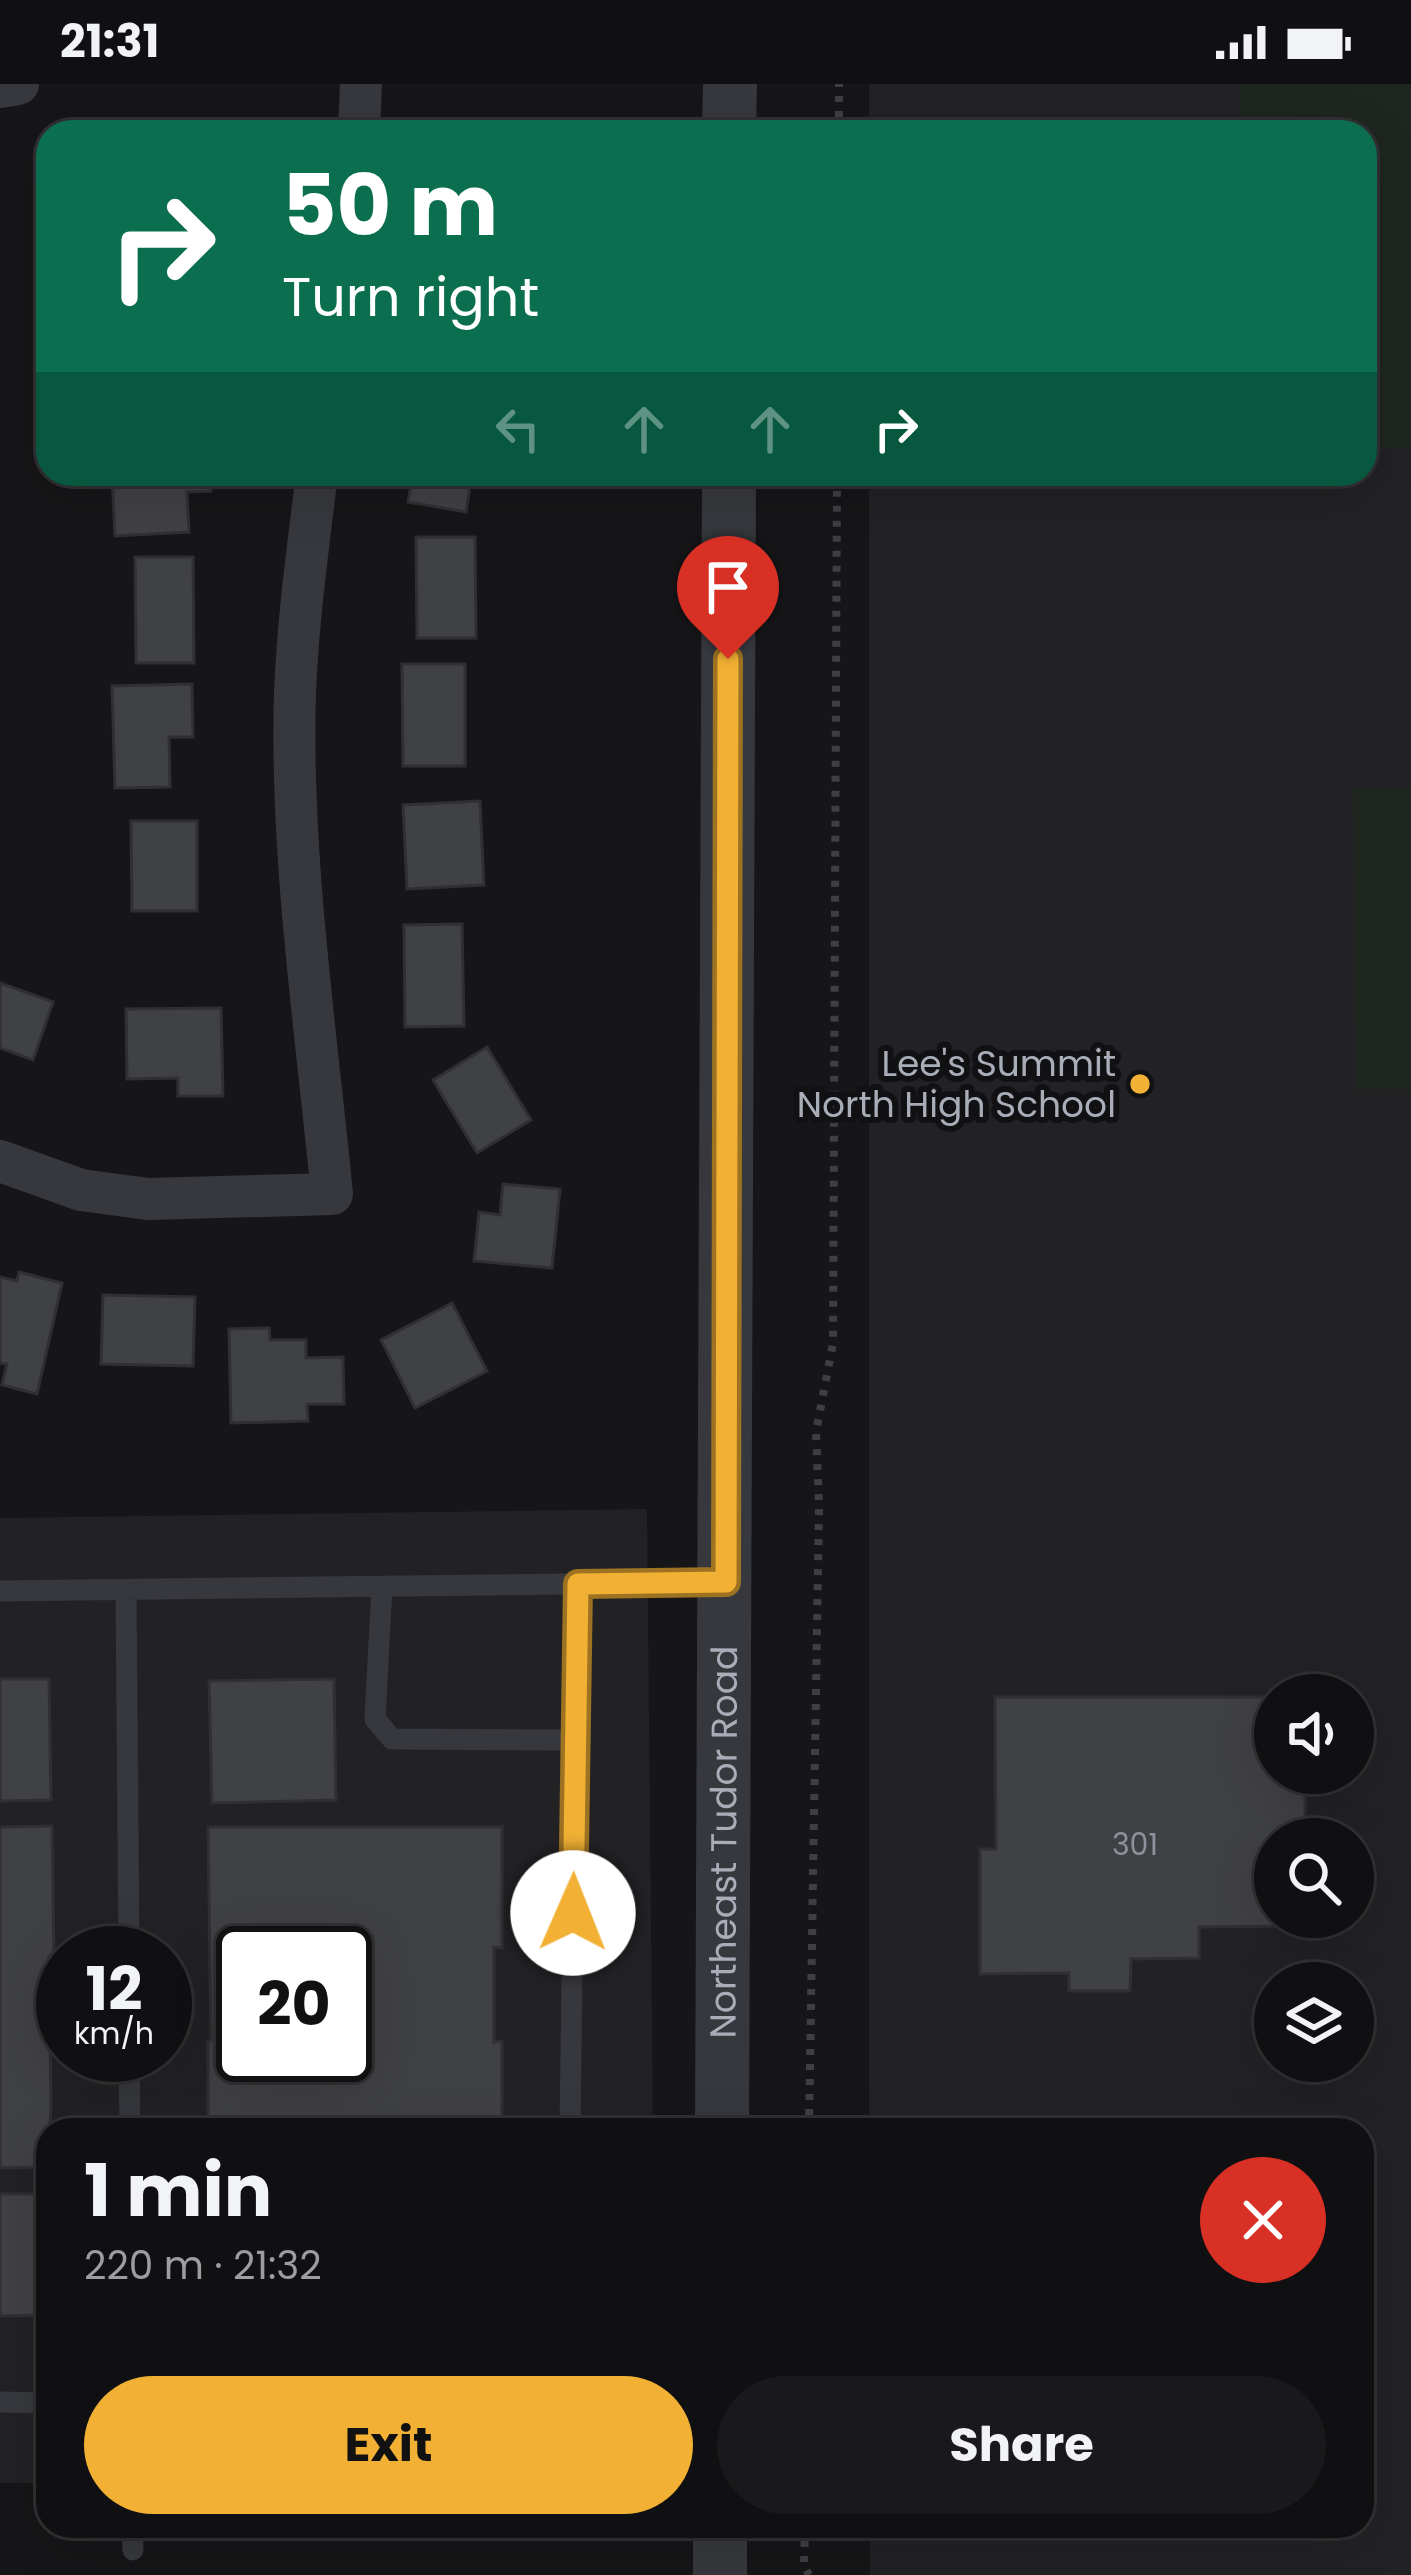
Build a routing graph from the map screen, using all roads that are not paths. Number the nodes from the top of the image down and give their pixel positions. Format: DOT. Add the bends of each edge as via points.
graph roads {
  1 [pos="18,84"];
  2 [pos="361,84"];
  3 [pos="730,84"];
  4 [pos="0,87"];
  5 [pos="360,120"];
  6 [pos="729,120"];
  7 [pos="315,486"];
  8 [pos="729,486"];
  9 [pos="0,1161"];
  10 [pos="726,1582"];
  11 [pos="578,1584"];
  12 [pos="382,1586"];
  13 [pos="126,1590"];
  14 [pos="0,1591"];
  15 [pos="575,1740"];
  16 [pos="129,1926"];
  17 [pos="129,2082"];
  18 [pos="130,2118"];
  19 [pos="570,2118"];
  20 [pos="722,2118"];
  21 [pos="0,2402"];
  22 [pos="36,2403"];
  23 [pos="133,2538"];
  24 [pos="720,2538"];
  25 [pos="133,2550"];
  26 [pos="720,2575"];
  1 -- 4 [label="street"];
  2 -- 5 [label="street"];
  3 -- 6 [label="street"];
  7 -- 9 [label="street" via="295,693 296,793 332,1194 148,1199 81,1190"];
  8 -- 10 [label="street, Northeast Tudor Road"];
  10 -- 11 [label="lane"];
  10 -- 20 [label="street, Northeast Tudor Road"];
  11 -- 12 [label="lane"];
  11 -- 15 [label="lane"];
  12 -- 13 [label="lane"];
  12 -- 15 [label="lane" via="375,1719 392,1739"];
  13 -- 14 [label="lane"];
  13 -- 16 [label="lane"];
  15 -- 19 [label="lane"];
  17 -- 18 [label="lane"];
  21 -- 22 [label="lane"];
  23 -- 25 [label="lane"];
  24 -- 26 [label="street"];
}
